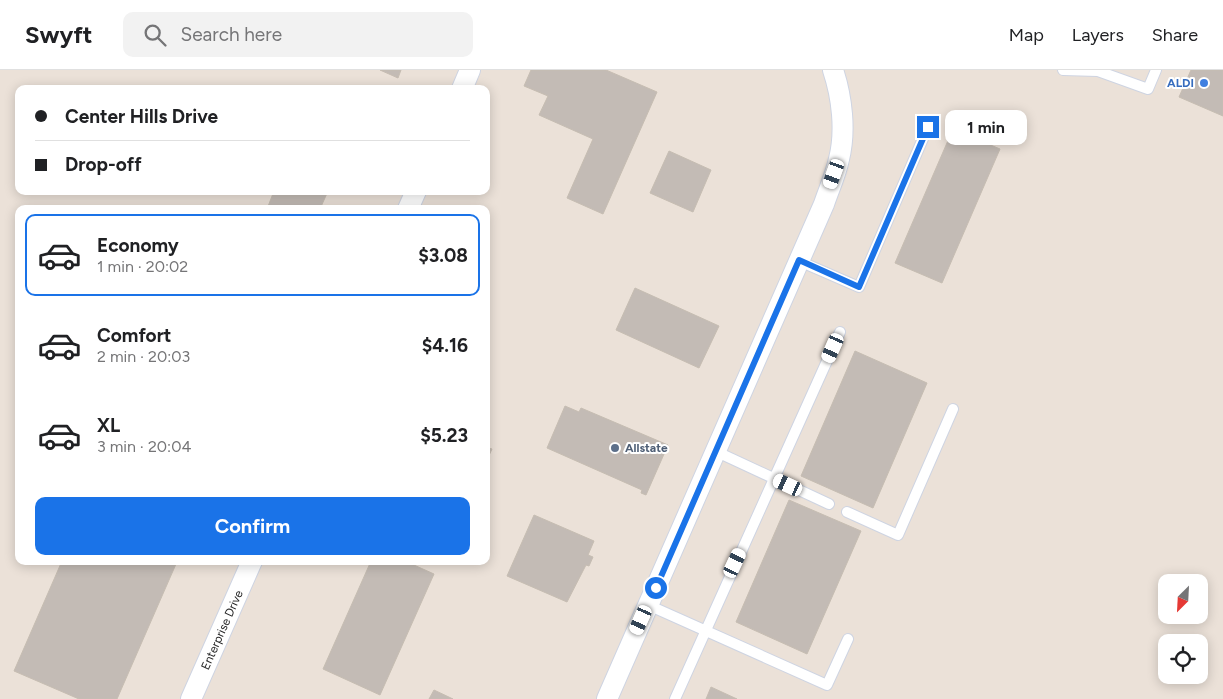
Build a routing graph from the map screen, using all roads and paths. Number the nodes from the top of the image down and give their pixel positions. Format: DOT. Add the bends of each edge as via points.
graph roads {
  1 [pos="470,70"];
  2 [pos="833,70"];
  3 [pos="1063,70"];
  4 [pos="1098,70"];
  5 [pos="1156,70"];
  6 [pos="464,85"];
  7 [pos="928,127"];
  8 [pos="799,260"];
  9 [pos="840,332"];
  10 [pos="953,409"];
  11 [pos="715,452"];
  12 [pos="774,478"];
  13 [pos="829,504"];
  14 [pos="847,512"];
  15 [pos="250,565"];
  16 [pos="648,605"];
  17 [pos="704,631"];
  18 [pos="848,639"];
  19 [pos="192,699"];
  20 [pos="607,699"];
  21 [pos="675,699"];
  1 -- 6 [label="street"];
  2 -- 8 [label="street" via="838,87 842,136 839,159 824,204"];
  3 -- 4 [label="lane"];
  4 -- 5 [label="lane" via="1148,89"];
  7 -- 8 [label="lane" via="859,287"];
  8 -- 11 [label="street"];
  9 -- 12 [label="lane"];
  10 -- 14 [label="lane" via="898,535"];
  11 -- 12 [label="lane"];
  11 -- 16 [label="street"];
  12 -- 13 [label="lane"];
  12 -- 17 [label="lane"];
  15 -- 19 [label="street, Enterprise Drive"];
  16 -- 17 [label="lane"];
  16 -- 20 [label="street"];
  17 -- 18 [label="lane" via="827,685"];
  17 -- 21 [label="lane"];
}
